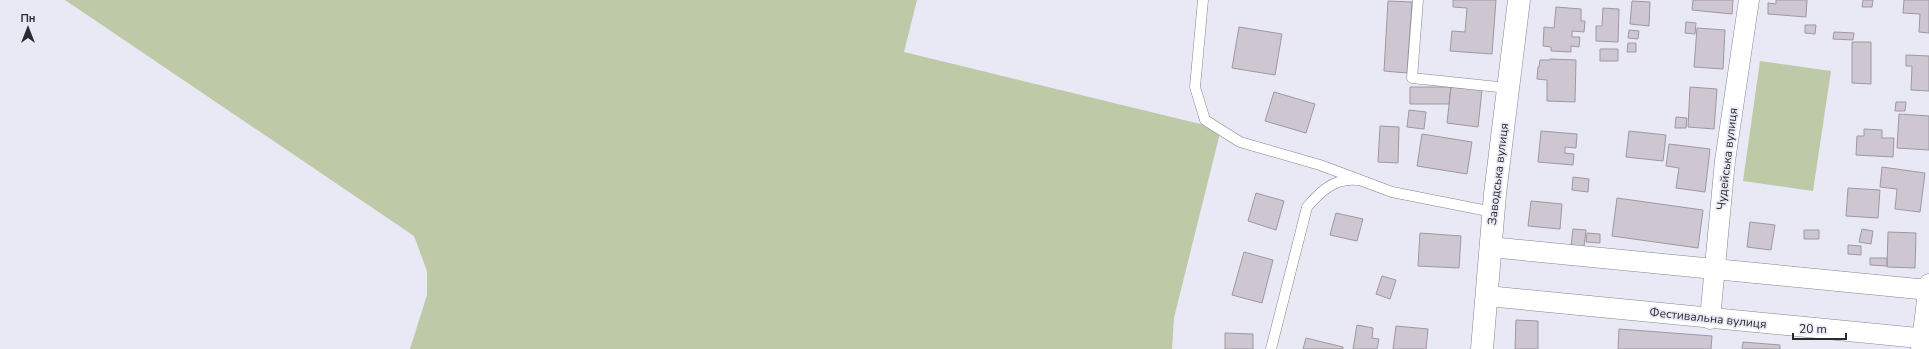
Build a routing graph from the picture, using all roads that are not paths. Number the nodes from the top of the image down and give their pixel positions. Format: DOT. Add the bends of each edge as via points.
graph roads {
  1 [pos="1203,0"];
  2 [pos="1418,0"];
  3 [pos="1519,0"];
  4 [pos="1750,0"];
  5 [pos="1508,88"];
  6 [pos="1367,182"];
  7 [pos="1493,212"];
  8 [pos="1490,247"];
  9 [pos="1714,270"];
  10 [pos="1929,288"];
  11 [pos="1487,296"];
  12 [pos="1710,319"];
  13 [pos="1924,342"];
  14 [pos="1271,349"];
  15 [pos="1482,349"];
  1 -- 6 [label="lane" via="1195,87 1205,120 1240,142 1320,165"];
  2 -- 5 [label="lane" via="1412,78"];
  3 -- 5 [label="main road, Заводська вулиця"];
  4 -- 9 [label="street, Чудейська вулиця" via="1725,161"];
  5 -- 7 [label="main road, Заводська вулиця"];
  6 -- 7 [label="lane" via="1392,192"];
  6 -- 14 [label="lane" via="1341,181 1322,190 1307,207"];
  7 -- 8 [label="main road, Заводська вулиця"];
  8 -- 9 [label="street"];
  8 -- 11 [label="main road, Заводська вулиця"];
  9 -- 10 [label="street"];
  9 -- 12 [label="street, Чудейська вулиця"];
  10 -- 13 [label="street"];
  11 -- 12 [label="street, Фестивальна вулиця"];
  11 -- 15 [label="main road, Заводська вулиця"];
  12 -- 13 [label="street, Фестивальна вулиця"];
}
